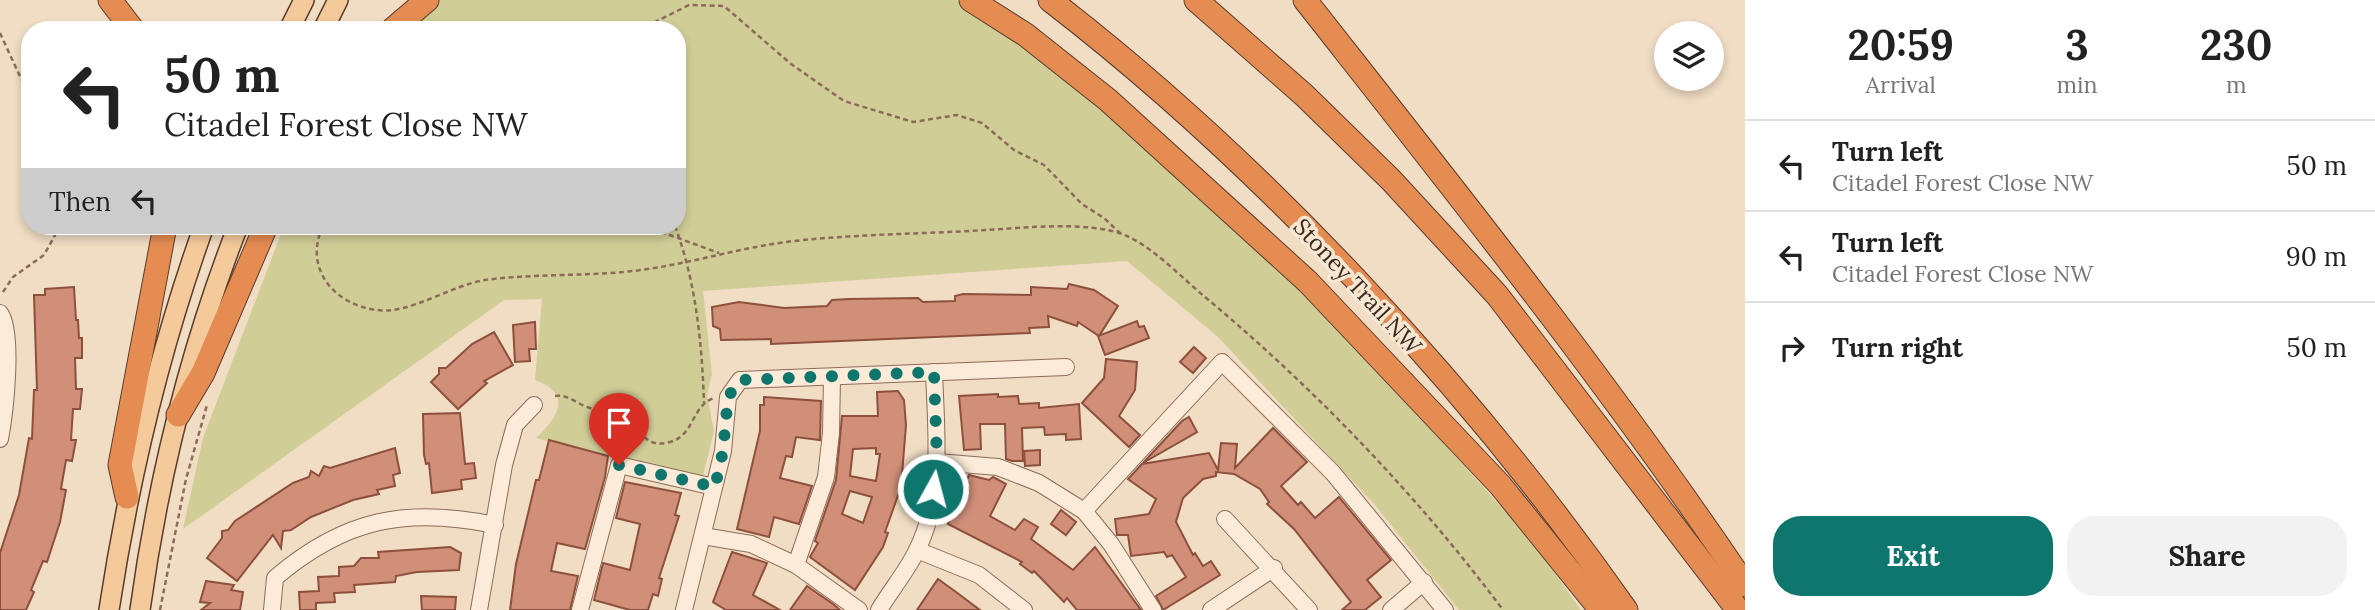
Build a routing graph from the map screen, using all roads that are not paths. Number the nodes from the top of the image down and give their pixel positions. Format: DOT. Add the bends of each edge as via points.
graph roads {
  1 [pos="110,0"];
  2 [pos="304,0"];
  3 [pos="338,0"];
  4 [pos="427,0"];
  5 [pos="971,0"];
  6 [pos="1050,0"];
  7 [pos="1196,0"];
  8 [pos="1305,0"];
  9 [pos="126,21"];
  10 [pos="294,21"];
  11 [pos="328,21"];
  12 [pos="402,21"];
  13 [pos="163,235"];
  14 [pos="201,235"];
  15 [pos="235,235"];
  16 [pos="261,235"];
  17 [pos="0,313"];
  18 [pos="1066,367"];
  19 [pos="934,372"];
  20 [pos="832,377"];
  21 [pos="534,405"];
  22 [pos="178,415"];
  23 [pos="0,439"];
  24 [pos="937,462"];
  25 [pos="715,487"];
  26 [pos="127,497"];
  27 [pos="1084,511"];
  28 [pos="1225,519"];
  29 [pos="495,525"];
  30 [pos="703,536"];
  31 [pos="917,550"];
  32 [pos="796,565"];
  33 [pos="1274,568"];
  34 [pos="1424,582"];
  35 [pos="1745,585"];
  36 [pos="109,610"];
  37 [pos="140,610"];
  38 [pos="272,610"];
  39 [pos="479,610"];
  40 [pos="580,610"];
  41 [pos="684,610"];
  42 [pos="859,610"];
  43 [pos="878,610"];
  44 [pos="1024,610"];
  45 [pos="1153,610"];
  46 [pos="1211,610"];
  47 [pos="1309,610"];
  48 [pos="1391,610"];
  49 [pos="1445,610"];
  50 [pos="1601,610"];
  51 [pos="1626,610"];
  52 [pos="1738,610"];
  1 -- 9 [label="highway"];
  2 -- 10 [label="main road"];
  3 -- 11 [label="main road"];
  4 -- 12 [label="highway"];
  5 -- 50 [label="highway" via="1026,35 1108,100 1308,282 1500,485"];
  6 -- 51 [label="highway, Stoney Trail NW" via="1170,100 1352,277 1466,403"];
  7 -- 52 [label="highway" via="1391,180 1497,295"];
  8 -- 35 [label="highway" via="1578,348"];
  13 -- 26 [label="highway" via="120,465"];
  14 -- 26 [label="main road" via="172,322"];
  15 -- 22 [label="main road"];
  16 -- 22 [label="highway" via="203,373"];
  17 -- 23 [label="street" via="6,366"];
  18 -- 19 [label="street"];
  19 -- 20 [label="street"];
  19 -- 24 [label="street"];
  20 -- 25 [label="street" via="740,380 728,397"];
  20 -- 32 [label="street" via="825,477"];
  21 -- 29 [label="street" via="515,425"];
  22 -- 37 [label="main road" via="154,517"];
  24 -- 27 [label="street" via="999,467 1038,483"];
  24 -- 31 [label="street"];
  25 -- 30 [label="street"];
  25 -- 40 [label="street" via="619,465"];
  26 -- 36 [label="main road"];
  27 -- 34 [label="street" via="1222,362 1333,473"];
  27 -- 45 [label="street"];
  28 -- 33 [label="street"];
  29 -- 38 [label="street" via="438,516 393,518 347,531 301,556 275,578"];
  29 -- 39 [label="street"];
  30 -- 32 [label="street" via="751,544"];
  30 -- 41 [label="street"];
  31 -- 43 [label="street"];
  31 -- 44 [label="street" via="979,575"];
  32 -- 42 [label="street"];
  33 -- 46 [label="street"];
  33 -- 47 [label="street"];
  34 -- 48 [label="street"];
  34 -- 49 [label="street"];
}
